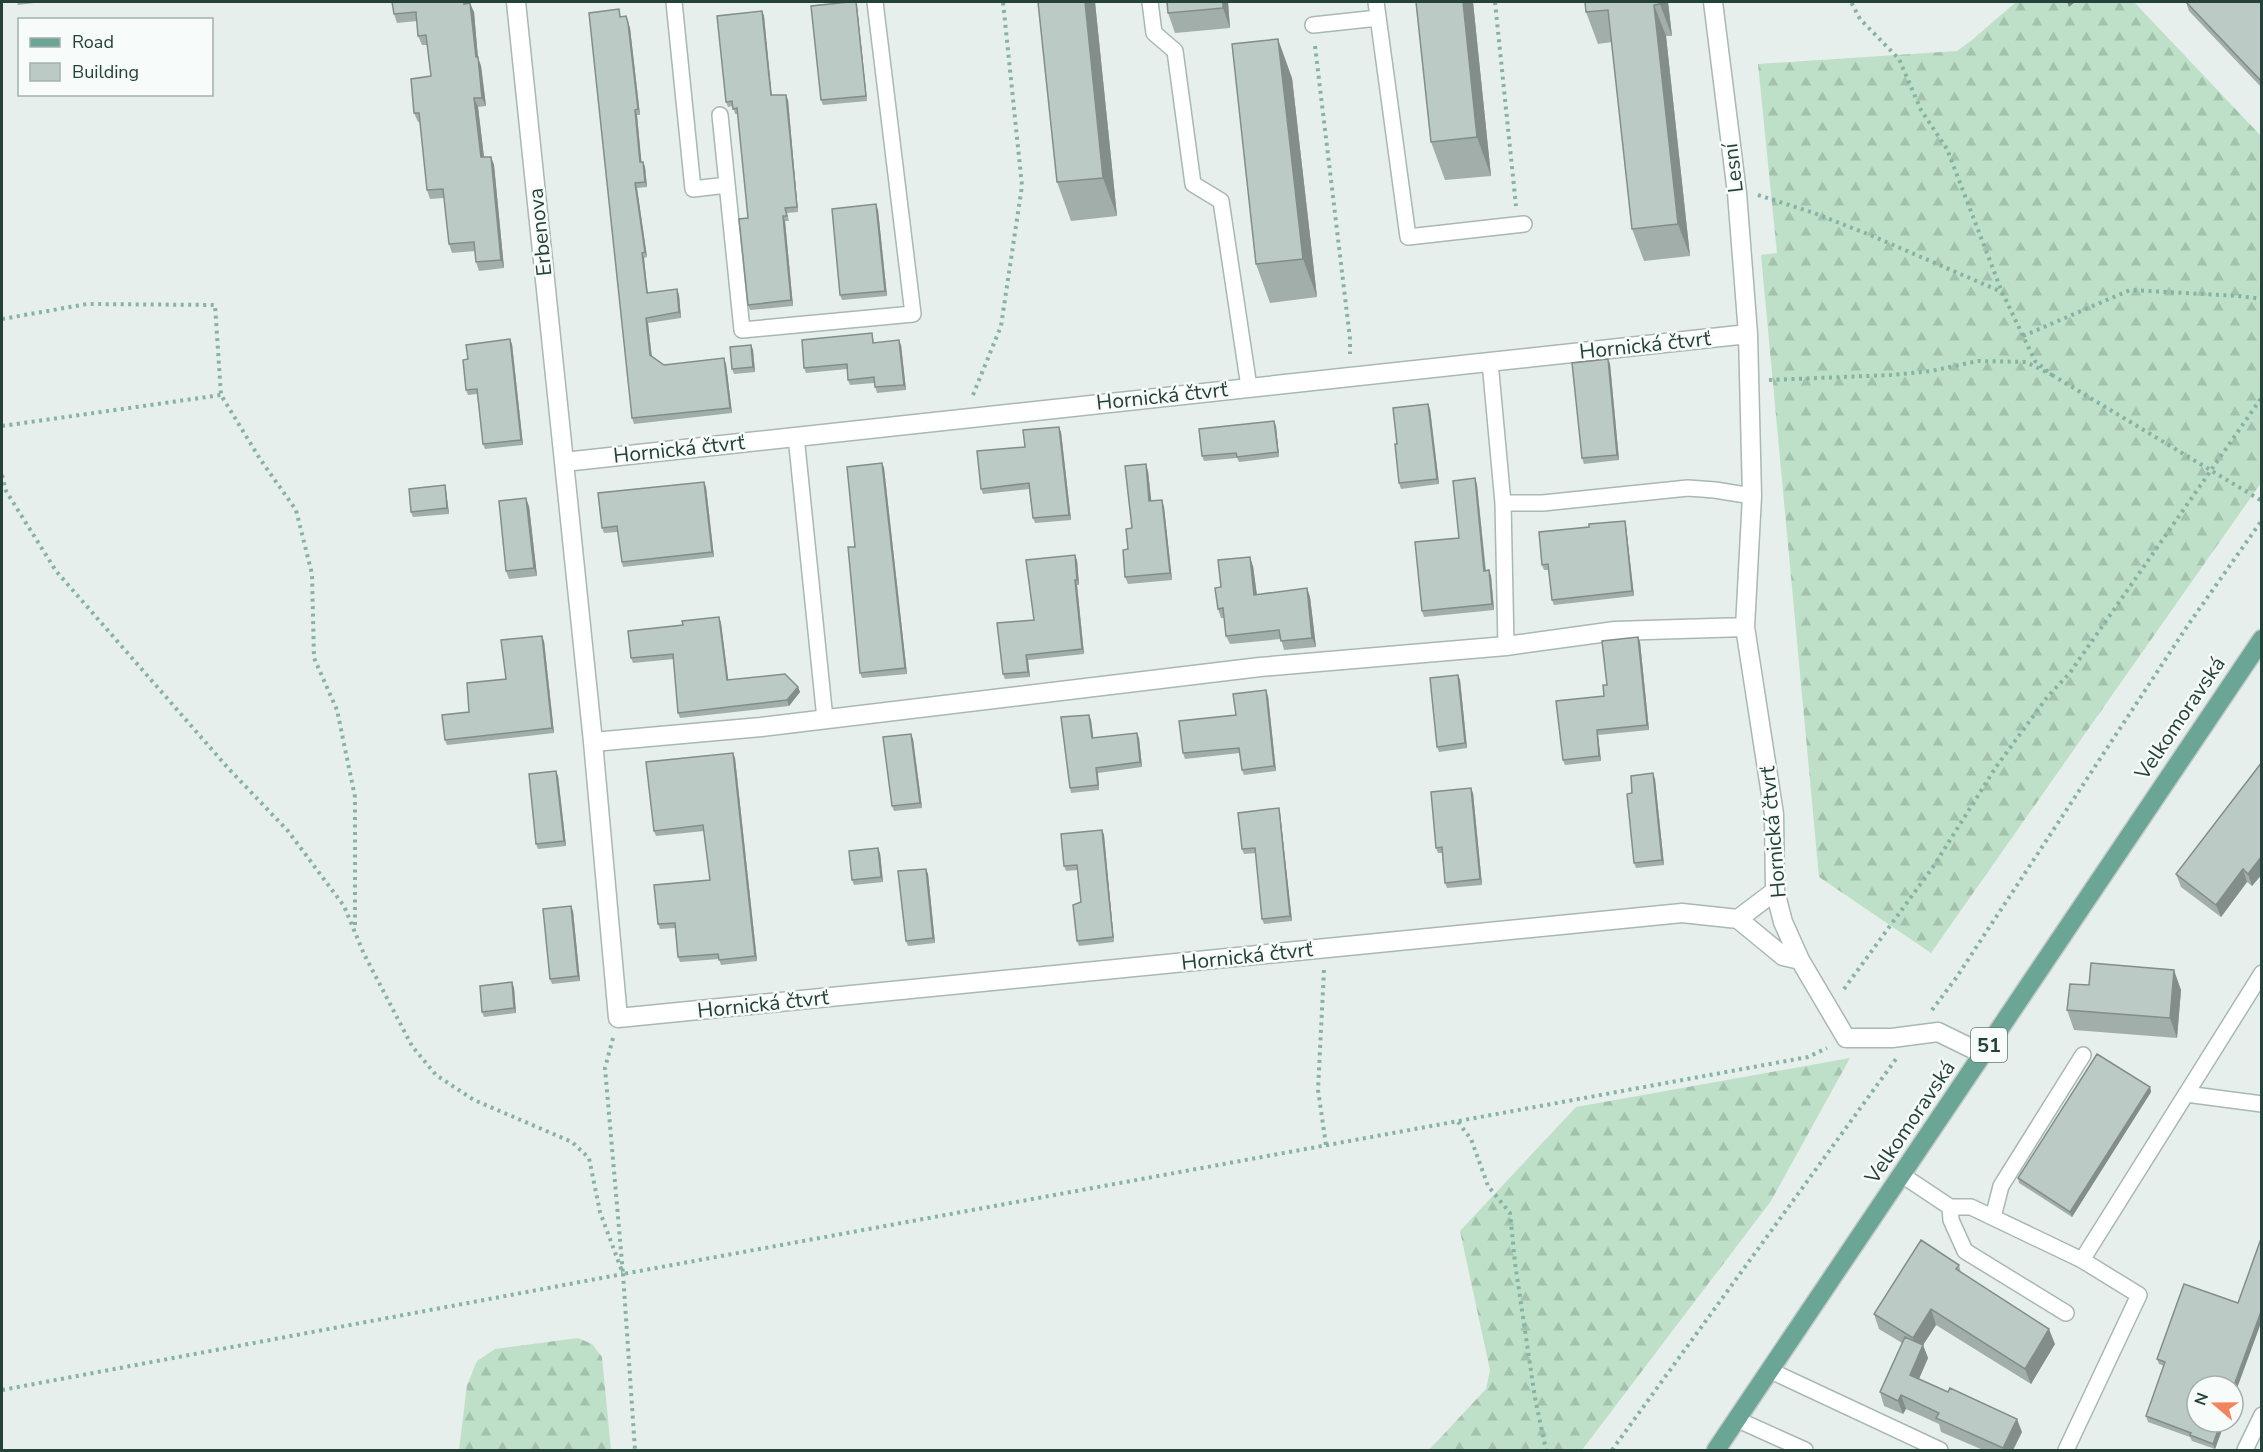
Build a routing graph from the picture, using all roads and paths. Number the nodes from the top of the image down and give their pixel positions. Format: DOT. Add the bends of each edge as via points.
graph roads {
  1 [pos="516,2"];
  2 [pos="674,2"];
  3 [pos="875,2"];
  4 [pos="1004,2"];
  5 [pos="1150,2"];
  6 [pos="1376,2"];
  7 [pos="1494,2"];
  8 [pos="1713,2"];
  9 [pos="1851,2"];
  10 [pos="1378,18"];
  11 [pos="1313,26"];
  12 [pos="720,116"];
  13 [pos="727,185"];
  14 [pos="1737,193"];
  15 [pos="1521,224"];
  16 [pos="2002,292"];
  17 [pos="2262,299"];
  18 [pos="2,319"];
  19 [pos="1748,334"];
  20 [pos="2023,336"];
  21 [pos="1490,362"];
  22 [pos="2052,375"];
  23 [pos="1350,376"];
  24 [pos="1751,381"];
  25 [pos="1249,387"];
  26 [pos="221,395"];
  27 [pos="2262,397"];
  28 [pos="964,418"];
  29 [pos="2,426"];
  30 [pos="796,436"];
  31 [pos="564,462"];
  32 [pos="2210,471"];
  33 [pos="2,475"];
  34 [pos="1752,496"];
  35 [pos="2262,501"];
  36 [pos="1503,503"];
  37 [pos="2262,520"];
  38 [pos="1745,627"];
  39 [pos="2262,639"];
  40 [pos="1506,646"];
  41 [pos="825,719"];
  42 [pos="593,742"];
  43 [pos="1775,891"];
  44 [pos="1738,919"];
  45 [pos="355,932"];
  46 [pos="1326,948"];
  47 [pos="1800,960"];
  48 [pos="2262,973"];
  49 [pos="1828,1011"];
  50 [pos="618,1018"];
  51 [pos="1914,1036"];
  52 [pos="1846,1038"];
  53 [pos="1983,1054"];
  54 [pos="2083,1055"];
  55 [pos="2186,1094"];
  56 [pos="2262,1104"];
  57 [pos="1457,1121"];
  58 [pos="1326,1145"];
  59 [pos="1902,1175"];
  60 [pos="1950,1207"];
  61 [pos="1993,1217"];
  62 [pos="2082,1260"];
  63 [pos="623,1274"];
  64 [pos="2066,1313"];
  65 [pos="1769,1370"];
  66 [pos="2,1389"];
  67 [pos="2262,1415"];
  68 [pos="1736,1419"];
  69 [pos="635,1450"];
  70 [pos="1546,1450"];
  71 [pos="1611,1450"];
  72 [pos="1716,1450"];
  73 [pos="1805,1450"];
  74 [pos="1940,1450"];
  75 [pos="2066,1450"];
  76 [pos="2245,1450"];
  1 -- 31 [label="street, Erbenova"];
  2 -- 13 [label="lane" via="693,189"];
  3 -- 13 [label="lane" via="913,314 742,330"];
  4 -- 28 [label="path" via="1022,186 1001,326"];
  5 -- 25 [label="lane" via="1154,33 1175,51 1193,184 1221,201"];
  6 -- 10 [label="lane"];
  7 -- 15 [label="path"];
  8 -- 14 [label="street, Lesní"];
  9 -- 16 [label="path" via="1860,19 1899,59 1922,110 1947,148"];
  10 -- 11 [label="lane"];
  10 -- 15 [label="lane" via="1408,237"];
  11 -- 23 [label="path" via="1350,339"];
  12 -- 13 [label="lane"];
  14 -- 16 [label="path" via="1761,195 1814,213"];
  14 -- 19 [label="street, Lesní"];
  16 -- 20 [label="path"];
  17 -- 20 [label="path" via="2130,291"];
  18 -- 26 [label="path" via="87,304 215,305"];
  19 -- 21 [label="street, Hornická čtvrť"];
  19 -- 24 [label="street, Hornická čtvrť"];
  20 -- 22 [label="path" via="2035,361"];
  21 -- 23 [label="street, Hornická čtvrť"];
  21 -- 36 [label="lane"];
  22 -- 24 [label="path" via="2026,362 1978,361 1892,375"];
  22 -- 32 [label="path"];
  23 -- 25 [label="street, Hornická čtvrť"];
  24 -- 34 [label="street, Hornická čtvrť"];
  25 -- 28 [label="street, Hornická čtvrť"];
  26 -- 29 [label="path"];
  26 -- 45 [label="path" via="296,510 312,574 314,658 337,710 355,797"];
  27 -- 32 [label="path"];
  28 -- 30 [label="street, Hornická čtvrť"];
  30 -- 31 [label="street, Hornická čtvrť"];
  30 -- 41 [label="lane"];
  31 -- 42 [label="street"];
  32 -- 35 [label="path"];
  32 -- 49 [label="path" via="2068,674 1996,767 1933,867"];
  33 -- 45 [label="path" via="6,491 56,571 288,831 344,906"];
  34 -- 36 [label="lane" via="1688,488 1543,503"];
  34 -- 38 [label="street, Hornická čtvrť"];
  36 -- 40 [label="lane"];
  37 -- 51 [label="path"];
  38 -- 40 [label="street" via="1616,631"];
  38 -- 43 [label="street, Hornická čtvrť" via="1774,814"];
  39 -- 53 [label="main road, Velkomoravská / 51"];
  40 -- 41 [label="street" via="1260,667"];
  41 -- 42 [label="street"];
  42 -- 50 [label="street"];
  43 -- 44 [label="street"];
  43 -- 47 [label="street, Hornická čtvrť" via="1783,922"];
  44 -- 46 [label="street, Hornická čtvrť" via="1682,912"];
  44 -- 47 [label="street" via="1783,956"];
  45 -- 63 [label="path" via="412,1046 436,1075 474,1100 572,1142 589,1158 600,1212"];
  46 -- 50 [label="street, Hornická čtvrť"];
  46 -- 58 [label="path" via="1318,1090"];
  47 -- 49 [label="street, Hornická čtvrť"];
  48 -- 55 [label="lane"];
  49 -- 52 [label="street, Hornická čtvrť"];
  50 -- 63 [label="path" via="605,1068"];
  51 -- 52 [label="street"];
  51 -- 53 [label="street" via="1938,1032"];
  51 -- 71 [label="path"];
  52 -- 57 [label="path" via="1808,1057"];
  53 -- 59 [label="main road, Velkomoravská / 51"];
  54 -- 61 [label="lane" via="2001,1186"];
  55 -- 56 [label="lane"];
  55 -- 62 [label="lane"];
  57 -- 58 [label="path"];
  57 -- 70 [label="path" via="1471,1139 1488,1186 1510,1213 1535,1398"];
  58 -- 63 [label="path"];
  59 -- 60 [label="lane"];
  59 -- 65 [label="main road, Velkomoravská / 51"];
  60 -- 61 [label="lane" via="1971,1207"];
  60 -- 64 [label="lane" via="1951,1220 1965,1251"];
  61 -- 62 [label="lane"];
  62 -- 75 [label="lane" via="2139,1295"];
  63 -- 66 [label="path"];
  63 -- 69 [label="path"];
  65 -- 68 [label="main road, Velkomoravská / 51"];
  65 -- 74 [label="lane"];
  67 -- 76 [label="lane"];
  68 -- 72 [label="main road, Velkomoravská / 51"];
  68 -- 73 [label="lane"];
}
